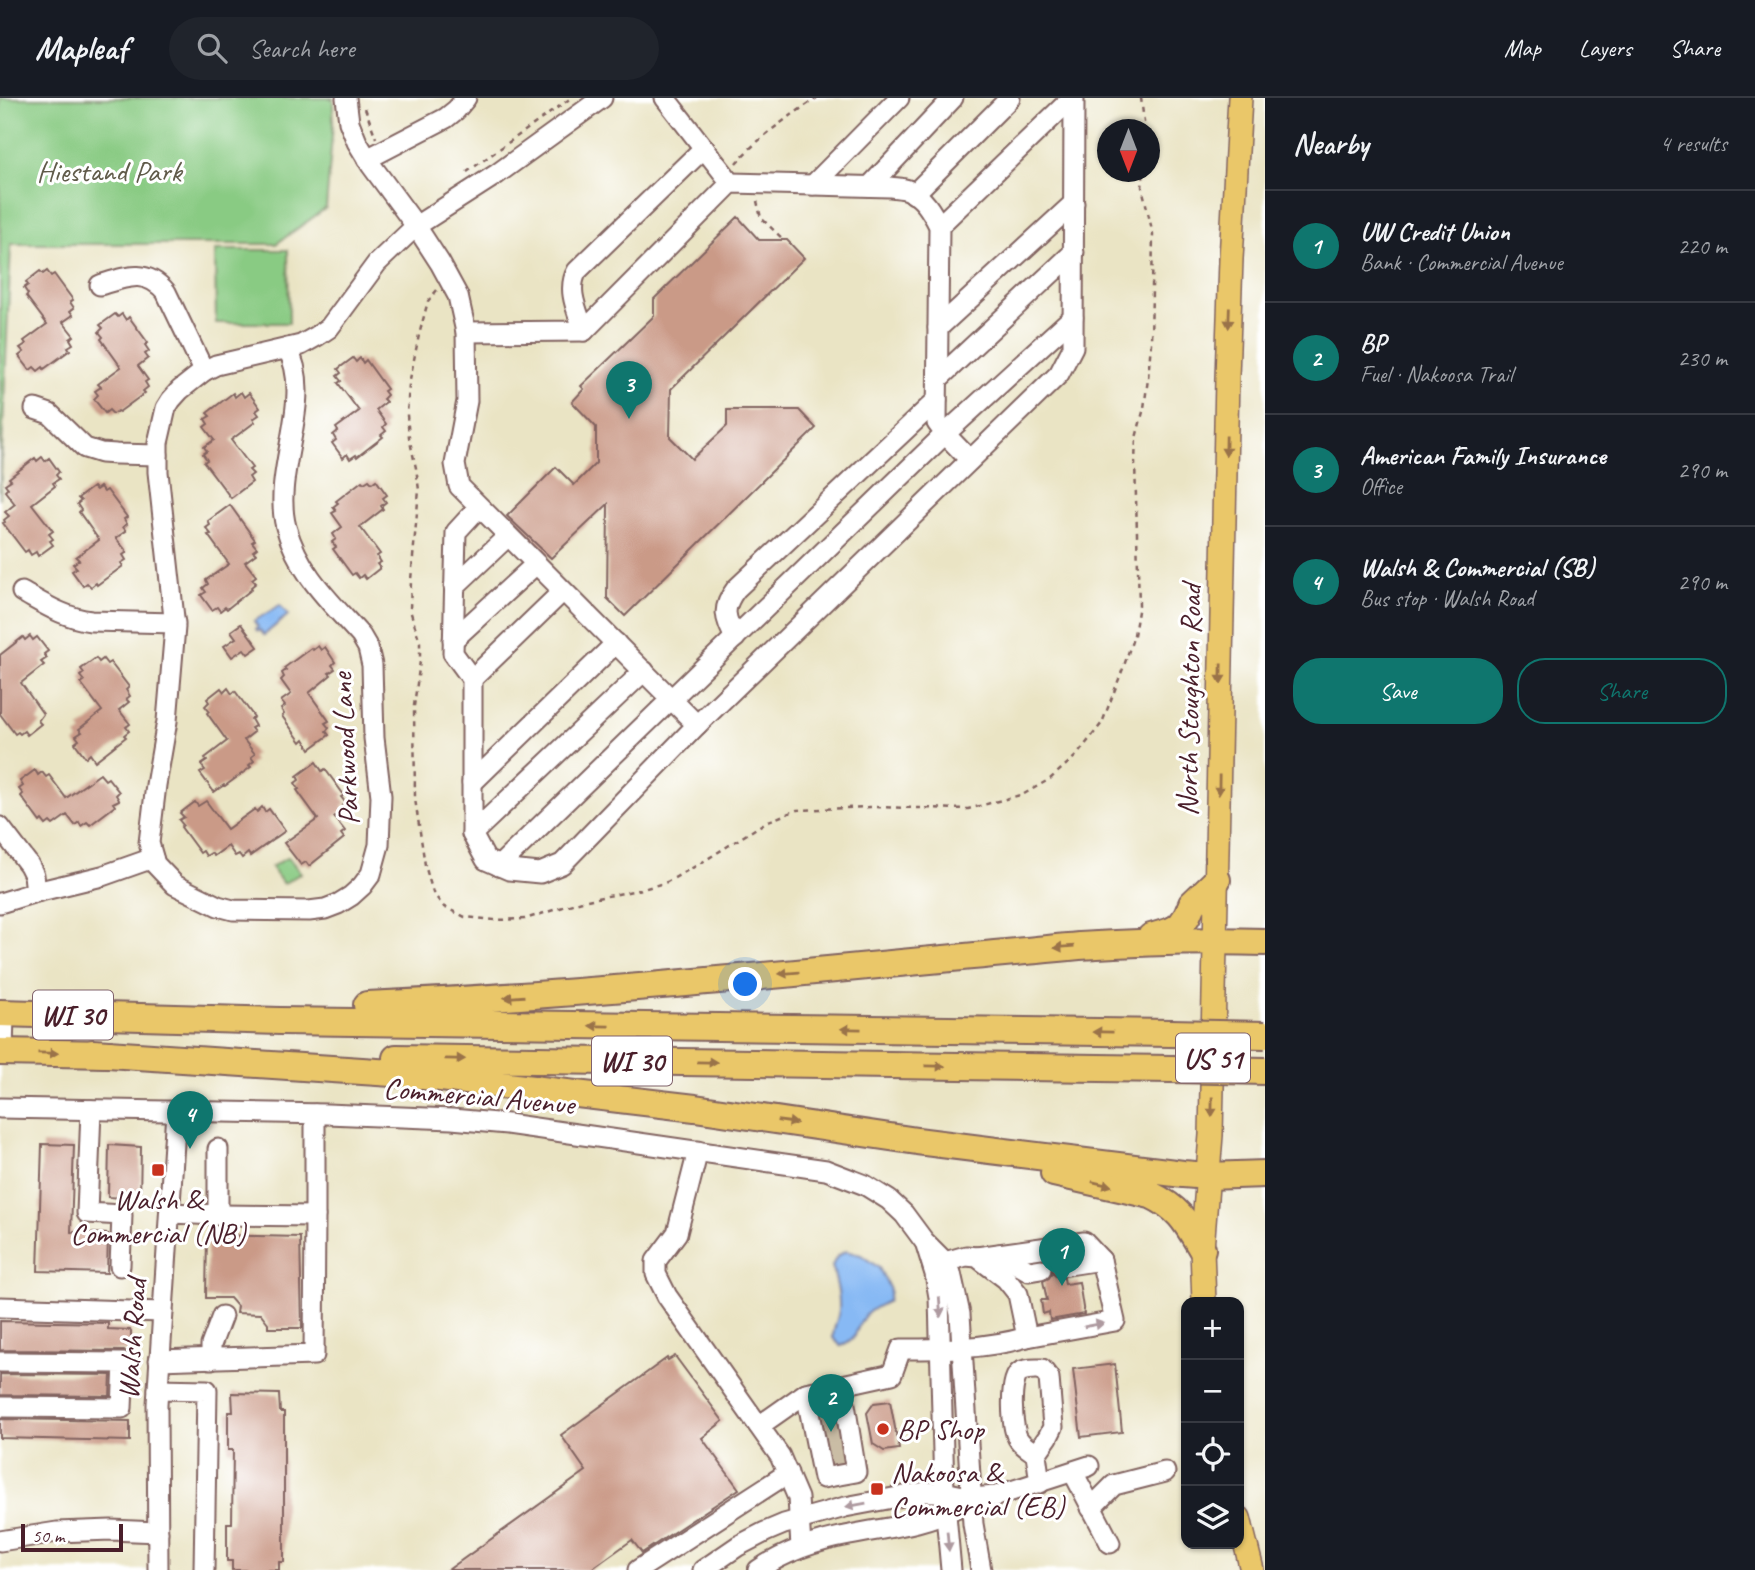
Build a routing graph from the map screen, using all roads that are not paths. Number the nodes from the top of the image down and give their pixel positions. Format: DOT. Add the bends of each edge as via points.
graph roads {
  1 [pos="467,98"];
  2 [pos="602,98"];
  3 [pos="665,98"];
  4 [pos="899,98"];
  5 [pos="953,98"];
  6 [pos="1010,98"];
  7 [pos="1073,98"];
  8 [pos="1224,98"];
  9 [pos="1240,98"];
  10 [pos="355,99"];
  11 [pos="704,148"];
  12 [pos="375,155"];
  13 [pos="732,183"];
  14 [pos="813,185"];
  15 [pos="870,186"];
  16 [pos="914,194"];
  17 [pos="1074,203"];
  18 [pos="416,226"];
  19 [pos="939,226"];
  20 [pos="1074,253"];
  21 [pos="1231,259"];
  22 [pos="100,285"];
  23 [pos="1073,317"];
  24 [pos="938,328"];
  25 [pos="584,331"];
  26 [pos="466,332"];
  27 [pos="288,348"];
  28 [pos="204,371"];
  29 [pos="938,379"];
  30 [pos="937,400"];
  31 [pos="35,409"];
  32 [pos="945,434"];
  33 [pos="158,454"];
  34 [pos="970,460"];
  35 [pos="479,507"];
  36 [pos="508,536"];
  37 [pos="536,564"];
  38 [pos="454,587"];
  39 [pos="563,591"];
  40 [pos="22,592"];
  41 [pos="175,623"];
  42 [pos="735,638"];
  43 [pos="453,640"];
  44 [pos="616,643"];
  45 [pos="644,671"];
  46 [pos="472,679"];
  47 [pos="672,700"];
  48 [pos="697,725"];
  49 [pos="472,783"];
  50 [pos="0,827"];
  51 [pos="472,834"];
  52 [pos="153,858"];
  53 [pos="499,866"];
  54 [pos="1217,880"];
  55 [pos="36,892"];
  56 [pos="0,903"];
  57 [pos="1215,941"];
  58 [pos="1133,942"];
  59 [pos="1265,942"];
  60 [pos="2,1014"];
  61 [pos="142,1017"];
  62 [pos="1265,1035"];
  63 [pos="2,1052"];
  64 [pos="93,1053"];
  65 [pos="1265,1071"];
  66 [pos="0,1108"];
  67 [pos="91,1110"];
  68 [pos="176,1112"];
  69 [pos="315,1114"];
  70 [pos="916,1141"];
  71 [pos="218,1149"];
  72 [pos="698,1151"];
  73 [pos="1265,1174"];
  74 [pos="1208,1176"];
  75 [pos="170,1213"];
  76 [pos="218,1214"];
  77 [pos="315,1216"];
  78 [pos="924,1241"];
  79 [pos="1202,1249"];
  80 [pos="999,1254"];
  81 [pos="977,1257"];
  82 [pos="1101,1260"];
  83 [pos="945,1262"];
  84 [pos="120,1266"];
  85 [pos="1062,1266"];
  86 [pos="1041,1269"];
  87 [pos="1204,1297"];
  88 [pos="0,1307"];
  89 [pos="163,1312"];
  90 [pos="222,1316"];
  91 [pos="1027,1337"];
  92 [pos="962,1347"];
  93 [pos="942,1349"];
  94 [pos="211,1359"];
  95 [pos="159,1360"];
  96 [pos="0,1362"];
  97 [pos="158,1389"];
  98 [pos="0,1407"];
  99 [pos="759,1426"];
  100 [pos="1036,1454"];
  101 [pos="1165,1472"];
  102 [pos="788,1473"];
  103 [pos="1040,1483"];
  104 [pos="944,1492"];
  105 [pos="972,1498"];
  106 [pos="1091,1507"];
  107 [pos="946,1513"];
  108 [pos="799,1519"];
  109 [pos="158,1532"];
  110 [pos="1244,1538"];
  111 [pos="0,1541"];
  112 [pos="1110,1543"];
  113 [pos="801,1547"];
  114 [pos="158,1570"];
  115 [pos="204,1570"];
  116 [pos="638,1570"];
  117 [pos="704,1570"];
  118 [pos="758,1570"];
  119 [pos="951,1570"];
  120 [pos="981,1570"];
  121 [pos="1252,1570"];
  1 -- 12 [label="street" via="446,118"];
  2 -- 18 [label="street"];
  3 -- 11 [label="street"];
  4 -- 14 [label="street"];
  5 -- 15 [label="street"];
  6 -- 16 [label="street"];
  7 -- 17 [label="street"];
  7 -- 19 [label="street"];
  8 -- 21 [label="main road"];
  9 -- 21 [label="main road, North Stoughton Road / US 51"];
  10 -- 12 [label="street" via="349,122 357,142"];
  11 -- 13 [label="street"];
  11 -- 25 [label="street" via="577,271 572,293"];
  12 -- 18 [label="street"];
  13 -- 14 [label="street"];
  13 -- 25 [label="street"];
  14 -- 15 [label="street"];
  15 -- 16 [label="street"];
  16 -- 19 [label="street"];
  17 -- 20 [label="street"];
  17 -- 24 [label="street"];
  18 -- 26 [label="street" via="458,296"];
  18 -- 27 [label="street" via="371,270 329,328"];
  19 -- 24 [label="street"];
  20 -- 23 [label="street"];
  20 -- 29 [label="street"];
  21 -- 54 [label="main road, North Stoughton Road / US 51, one-way"];
  22 -- 28 [label="street" via="135,276 162,287"];
  23 -- 32 [label="street"];
  23 -- 34 [label="street" via="1073,347 1059,374"];
  24 -- 29 [label="street"];
  25 -- 26 [label="street"];
  26 -- 35 [label="street" via="467,401 455,464 459,486"];
  27 -- 28 [label="street"];
  27 -- 52 [label="street, Parkwood Lane" via="296,369 297,395 283,513 307,576 361,636 370,654 381,796 379,845 362,886 345,900 309,911 218,906 172,882"];
  28 -- 33 [label="street" via="171,400 163,418"];
  29 -- 30 [label="street"];
  30 -- 32 [label="street" via="937,423"];
  30 -- 42 [label="street" via="736,589 725,612"];
  31 -- 33 [label="street" via="50,414 85,449"];
  32 -- 34 [label="street"];
  32 -- 42 [label="street"];
  33 -- 41 [label="street"];
  34 -- 48 [label="street"];
  35 -- 36 [label="street"];
  35 -- 38 [label="street" via="456,532"];
  36 -- 37 [label="street"];
  36 -- 38 [label="street"];
  37 -- 39 [label="street"];
  37 -- 43 [label="street"];
  38 -- 43 [label="street"];
  39 -- 44 [label="street"];
  39 -- 46 [label="street"];
  40 -- 41 [label="street" via="77,620"];
  41 -- 52 [label="street" via="167,721 151,818"];
  42 -- 47 [label="street"];
  43 -- 46 [label="street" via="453,653"];
  44 -- 45 [label="street"];
  44 -- 49 [label="street"];
  45 -- 47 [label="street"];
  45 -- 51 [label="street"];
  46 -- 49 [label="street"];
  47 -- 48 [label="street"];
  47 -- 53 [label="street"];
  48 -- 53 [label="street" via="562,864 540,873"];
  49 -- 51 [label="street"];
  50 -- 55 [label="street" via="29,865"];
  51 -- 53 [label="street" via="486,860"];
  52 -- 55 [label="street"];
  54 -- 57 [label="main road, North Stoughton Road / US 51"];
  54 -- 58 [label="highway" via="1192,904 1180,926"];
  55 -- 56 [label="street"];
  57 -- 58 [label="highway"];
  57 -- 59 [label="highway"];
  57 -- 74 [label="main road, North Stoughton Road / US 51, one-way"];
  58 -- 61 [label="highway, one-way" via="606,990"];
  60 -- 61 [label="highway, WI 30"];
  60 -- 63 [label="street"];
  62 -- 61 [label="highway, WI 30, one-way, bridge"];
  63 -- 64 [label="highway, WI 30, one-way"];
  64 -- 65 [label="highway, WI 30, one-way, bridge"];
  64 -- 70 [label="highway, one-way" via="407,1073"];
  66 -- 67 [label="street, Commercial Avenue"];
  67 -- 68 [label="street, Commercial Avenue"];
  67 -- 84 [label="street" via="87,1213 122,1215"];
  68 -- 69 [label="street, Commercial Avenue"];
  68 -- 75 [label="street, Walsh Road"];
  69 -- 72 [label="street, Commercial Avenue" via="507,1124"];
  69 -- 77 [label="street"];
  70 -- 74 [label="highway"];
  70 -- 79 [label="highway, one-way" via="1151,1195 1183,1217"];
  71 -- 76 [label="street"];
  72 -- 78 [label="street, Commercial Avenue" via="826,1170 852,1180 889,1200"];
  72 -- 99 [label="street" via="677,1233 656,1261 656,1274"];
  73 -- 74 [label="highway"];
  74 -- 79 [label="main road, North Stoughton Road / US 51"];
  75 -- 76 [label="street"];
  75 -- 89 [label="street, Walsh Road"];
  76 -- 77 [label="street"];
  77 -- 94 [label="street" via="314,1355"];
  78 -- 83 [label="street, Commercial Avenue"];
  78 -- 93 [label="street, Commercial Avenue, one-way" via="938,1287"];
  79 -- 87 [label="main road, North Stoughton Road / US 51"];
  80 -- 81 [label="street"];
  80 -- 82 [label="street" via="1084,1242"];
  80 -- 86 [label="street" via="1029,1271"];
  81 -- 83 [label="street"];
  81 -- 91 [label="street" via="1013,1285"];
  82 -- 85 [label="street"];
  91 -- 82 [label="street, one-way" via="1115,1321"];
  83 -- 92 [label="street, Commercial Avenue" via="958,1299"];
  88 -- 89 [label="street"];
  89 -- 95 [label="street, Walsh Road"];
  90 -- 94 [label="street"];
  91 -- 92 [label="street"];
  92 -- 93 [label="street"];
  92 -- 105 [label="street, Commercial Avenue"];
  93 -- 99 [label="street" via="901,1349 892,1374 831,1427"];
  93 -- 104 [label="street, Commercial Avenue"];
  94 -- 95 [label="street"];
  95 -- 97 [label="street, Walsh Road"];
  96 -- 98 [label="street" via="124,1363 122,1408"];
  97 -- 109 [label="street, Walsh Road"];
  97 -- 115 [label="street" via="206,1390"];
  99 -- 102 [label="street"];
  100 -- 103 [label="street"];
  101 -- 106 [label="street" via="1114,1485"];
  102 -- 108 [label="street" via="798,1498"];
  102 -- 116 [label="street"];
  103 -- 105 [label="street" via="1007,1494"];
  103 -- 106 [label="street" via="1081,1469"];
  104 -- 105 [label="street"];
  104 -- 107 [label="street, Commercial Avenue"];
  104 -- 108 [label="street, one-way"];
  105 -- 107 [label="street"];
  105 -- 120 [label="street, Commercial Avenue"];
  106 -- 112 [label="street"];
  107 -- 113 [label="street"];
  107 -- 119 [label="street, Commercial Avenue, one-way"];
  108 -- 113 [label="street"];
  108 -- 117 [label="street" via="747,1541"];
  109 -- 111 [label="street" via="57,1532"];
  109 -- 114 [label="street, Walsh Road"];
  110 -- 121 [label="main road"];
  113 -- 118 [label="street"];
}
